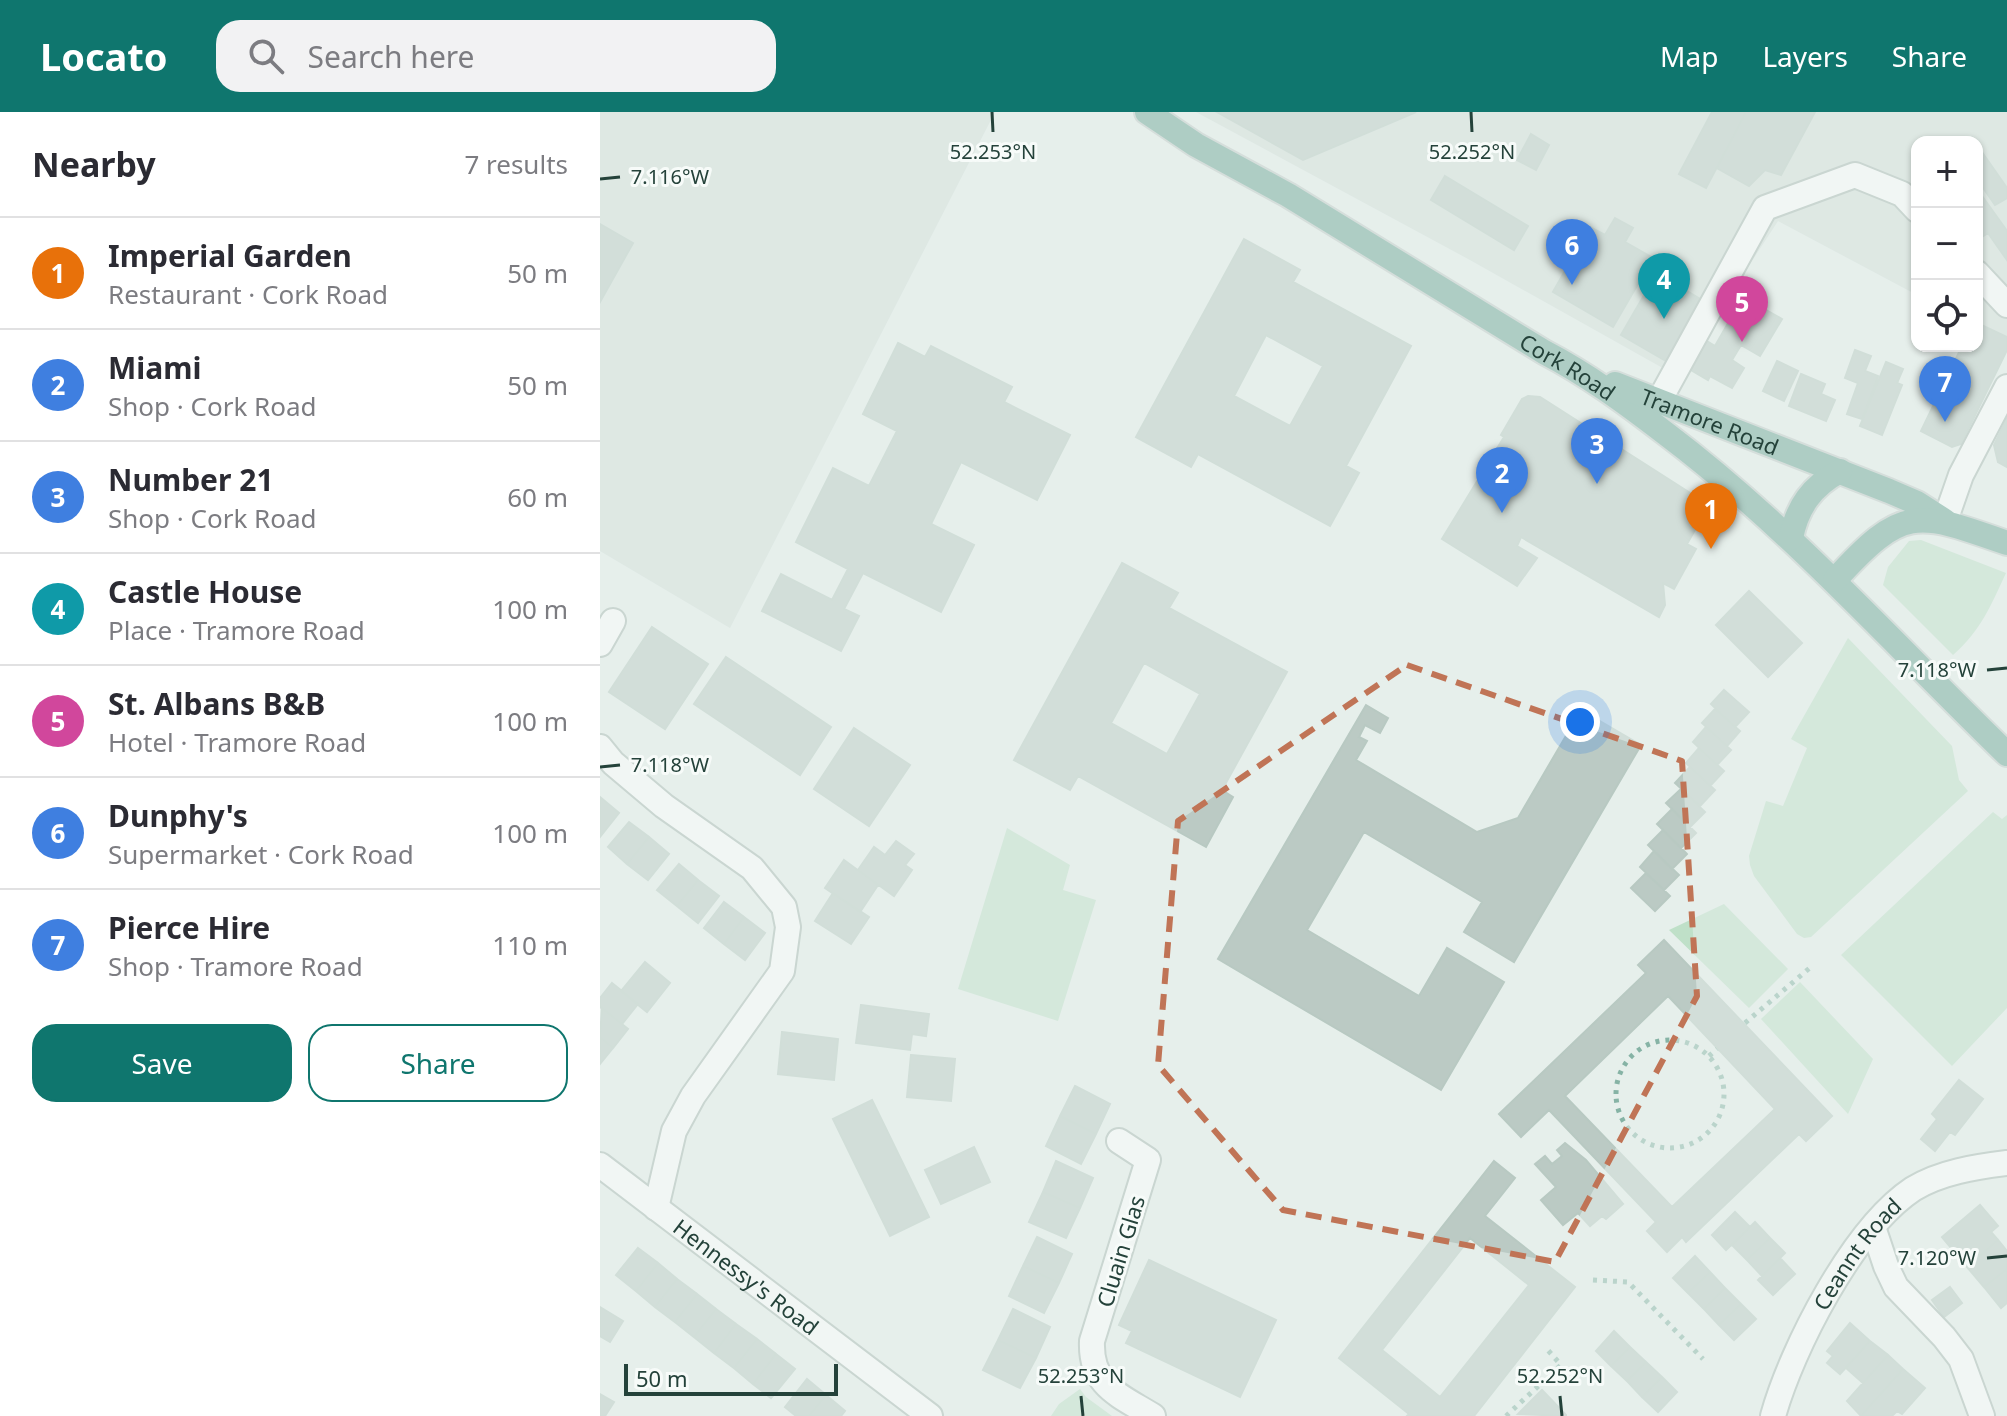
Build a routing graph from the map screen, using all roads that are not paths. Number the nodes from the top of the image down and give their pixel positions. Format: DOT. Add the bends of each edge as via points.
graph roads {
  1 [pos="1147,112"];
  2 [pos="1915,208"];
  3 [pos="1983,279"];
  4 [pos="2007,305"];
  5 [pos="1580,371"];
  6 [pos="2007,387"];
  7 [pos="1659,401"];
  8 [pos="1840,471"];
  9 [pos="1945,521"];
  10 [pos="1791,538"];
  11 [pos="2007,543"];
  12 [pos="1835,580"];
  13 [pos="613,621"];
  14 [pos="600,644"];
  15 [pos="600,747"];
  16 [pos="2007,754"];
  17 [pos="1119,1141"];
  18 [pos="2007,1163"];
  19 [pos="602,1173"];
  20 [pos="656,1208"];
  21 [pos="1873,1227"];
  22 [pos="930,1416"];
  23 [pos="1153,1416"];
  24 [pos="1773,1416"];
  25 [pos="1982,1416"];
  1 -- 5 [label="main road, Cork Road"];
  2 -- 7 [label="street" via="1902,194 1855,175 1765,208"];
  3 -- 4 [label="street"];
  5 -- 7 [label="main road, Tramore Road"];
  5 -- 10 [label="main road, Cork Road" via="1680,444"];
  6 -- 9 [label="street" via="1961,475"];
  7 -- 8 [label="main road, Tramore Road"];
  8 -- 9 [label="main road, Tramore Road" via="1917,503"];
  8 -- 10 [label="main road" via="1805,500"];
  9 -- 11 [label="main road, Tramore Road"];
  9 -- 12 [label="main road, Tramore Road" via="1895,526 1870,543"];
  10 -- 12 [label="main road, Cork Road"];
  12 -- 16 [label="main road, Cork Road"];
  13 -- 14 [label="street"];
  15 -- 20 [label="street" via="664,806 752,868 784,907 788,927 782,971 674,1131"];
  17 -- 23 [label="street, Cluain Glas" via="1148,1160 1091,1359 1109,1389"];
  18 -- 21 [label="street, Ceannt Road" via="1922,1184"];
  19 -- 20 [label="street, Hennessy's Road"];
  20 -- 22 [label="street, Hennessy's Road"];
  21 -- 24 [label="street, Ceannt Road" via="1800,1342"];
  21 -- 25 [label="street" via="1896,1287 1961,1359"];
}
